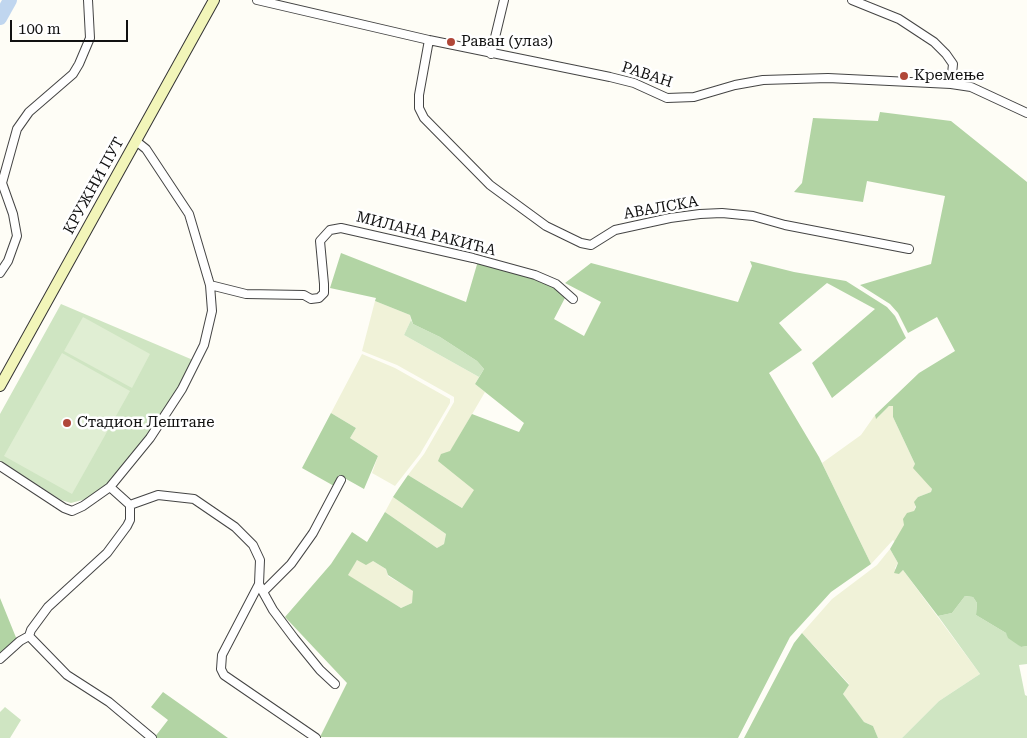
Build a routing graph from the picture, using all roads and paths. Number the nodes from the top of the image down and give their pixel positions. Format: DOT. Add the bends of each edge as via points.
graph roads {
  1 [pos="88,0"];
  2 [pos="214,0"];
  3 [pos="257,0"];
  4 [pos="504,0"];
  5 [pos="852,0"];
  6 [pos="429,40"];
  7 [pos="491,54"];
  8 [pos="951,84"];
  9 [pos="1027,113"];
  10 [pos="136,141"];
  11 [pos="909,249"];
  12 [pos="0,273"];
  13 [pos="210,285"];
  14 [pos="573,300"];
  15 [pos="0,386"];
  16 [pos="0,466"];
  17 [pos="341,480"];
  18 [pos="110,487"];
  19 [pos="130,505"];
  20 [pos="261,588"];
  21 [pos="29,636"];
  22 [pos="0,659"];
  23 [pos="335,684"];
  24 [pos="152,738"];
  25 [pos="316,738"];
  1 -- 12 [label="street" via="90,38 79,64 73,74 29,112 17,129 2,184 14,214 17,236"];
  2 -- 10 [label="main road, КРУЖНИ ПУТ"];
  3 -- 6 [label="street, РАВАН"];
  4 -- 7 [label="street"];
  5 -- 8 [label="street" via="899,19 934,42 953,64"];
  6 -- 7 [label="street, РАВАН"];
  6 -- 11 [label="street, АВАЛСКА" via="419,95 419,108 424,118 490,185 546,226 581,243 591,245 615,230 670,218 722,213 753,216"];
  7 -- 8 [label="street, РАВАН" via="634,83 667,98 694,97 735,85 796,77"];
  8 -- 9 [label="street, РАВАН" via="971,88"];
  10 -- 13 [label="street" via="146,150 187,209"];
  10 -- 15 [label="main road, КРУЖНИ ПУТ"];
  13 -- 14 [label="street, МИЛАНА РАКИЋА" via="246,294 319,298 324,292 320,241 330,230 341,228 473,258 535,276 556,284"];
  13 -- 18 [label="street" via="212,311 197,360 167,413"];
  16 -- 18 [label="street" via="58,505 72,510"];
  17 -- 20 [label="street" via="291,564"];
  18 -- 19 [label="street"];
  19 -- 20 [label="street" via="158,495 186,497 202,504 235,527 253,545 260,560"];
  19 -- 21 [label="street" via="127,526 106,553 48,608"];
  20 -- 23 [label="street" via="294,638"];
  20 -- 25 [label="street" via="222,655 221,669 224,675"];
  21 -- 22 [label="street"];
  21 -- 24 [label="street" via="67,675 103,698"];
}
